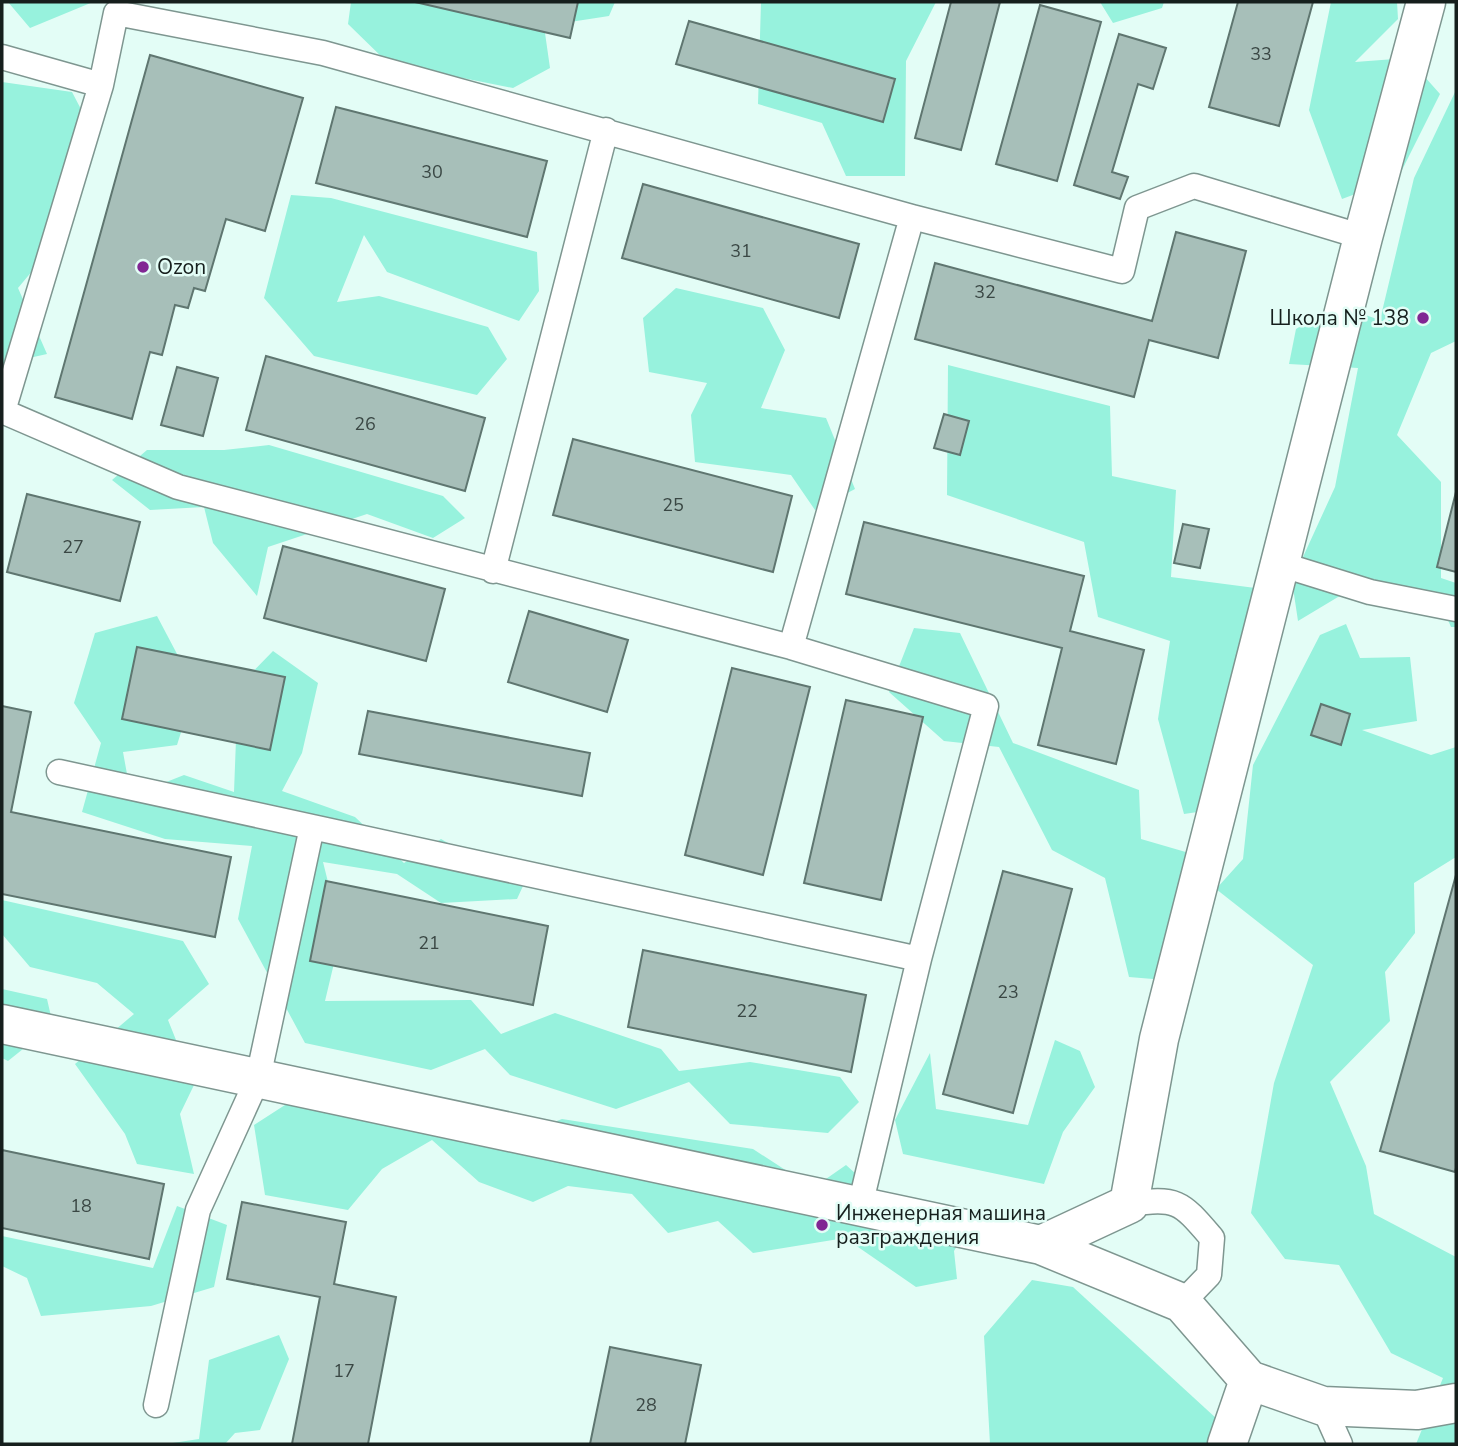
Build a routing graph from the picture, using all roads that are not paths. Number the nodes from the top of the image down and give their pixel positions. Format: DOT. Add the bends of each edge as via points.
graph roads {
  1 [pos="1426,2"];
  2 [pos="2,57"];
  3 [pos="101,85"];
  4 [pos="606,130"];
  5 [pos="912,217"];
  6 [pos="1363,237"];
  7 [pos="2,411"];
  8 [pos="1279,564"];
  9 [pos="493,571"];
  10 [pos="1456,609"];
  11 [pos="791,647"];
  12 [pos="59,772"];
  13 [pos="312,827"];
  14 [pos="919,959"];
  15 [pos="2,1024"];
  16 [pos="258,1078"];
  17 [pos="1129,1204"];
  18 [pos="860,1206"];
  19 [pos="1041,1245"];
  20 [pos="1182,1303"];
  21 [pos="1249,1380"];
  22 [pos="1456,1403"];
  23 [pos="156,1405"];
  24 [pos="1323,1406"];
  25 [pos="1227,1444"];
  26 [pos="1340,1444"];
  1 -- 6 [label="street"];
  2 -- 3 [label="lane"];
  3 -- 4 [label="lane" via="116,13 323,53"];
  3 -- 7 [label="lane"];
  4 -- 5 [label="lane"];
  4 -- 9 [label="lane"];
  5 -- 6 [label="lane" via="1122,271 1137,208 1194,186"];
  5 -- 11 [label="lane"];
  6 -- 8 [label="street"];
  7 -- 9 [label="lane" via="178,487"];
  8 -- 10 [label="lane" via="1370,592"];
  8 -- 17 [label="street" via="1159,1038"];
  9 -- 11 [label="lane"];
  11 -- 14 [label="lane" via="986,706"];
  12 -- 13 [label="lane"];
  13 -- 14 [label="lane"];
  13 -- 16 [label="lane"];
  14 -- 18 [label="lane"];
  15 -- 16 [label="street"];
  16 -- 18 [label="street"];
  16 -- 23 [label="lane" via="198,1210"];
  17 -- 19 [label="street"];
  17 -- 20 [label="lane" via="1154,1200 1185,1206 1212,1238 1209,1275"];
  18 -- 19 [label="street"];
  19 -- 20 [label="street"];
  20 -- 21 [label="street"];
  21 -- 24 [label="street"];
  21 -- 25 [label="street"];
  22 -- 24 [label="street" via="1417,1410"];
  24 -- 26 [label="lane"];
}
